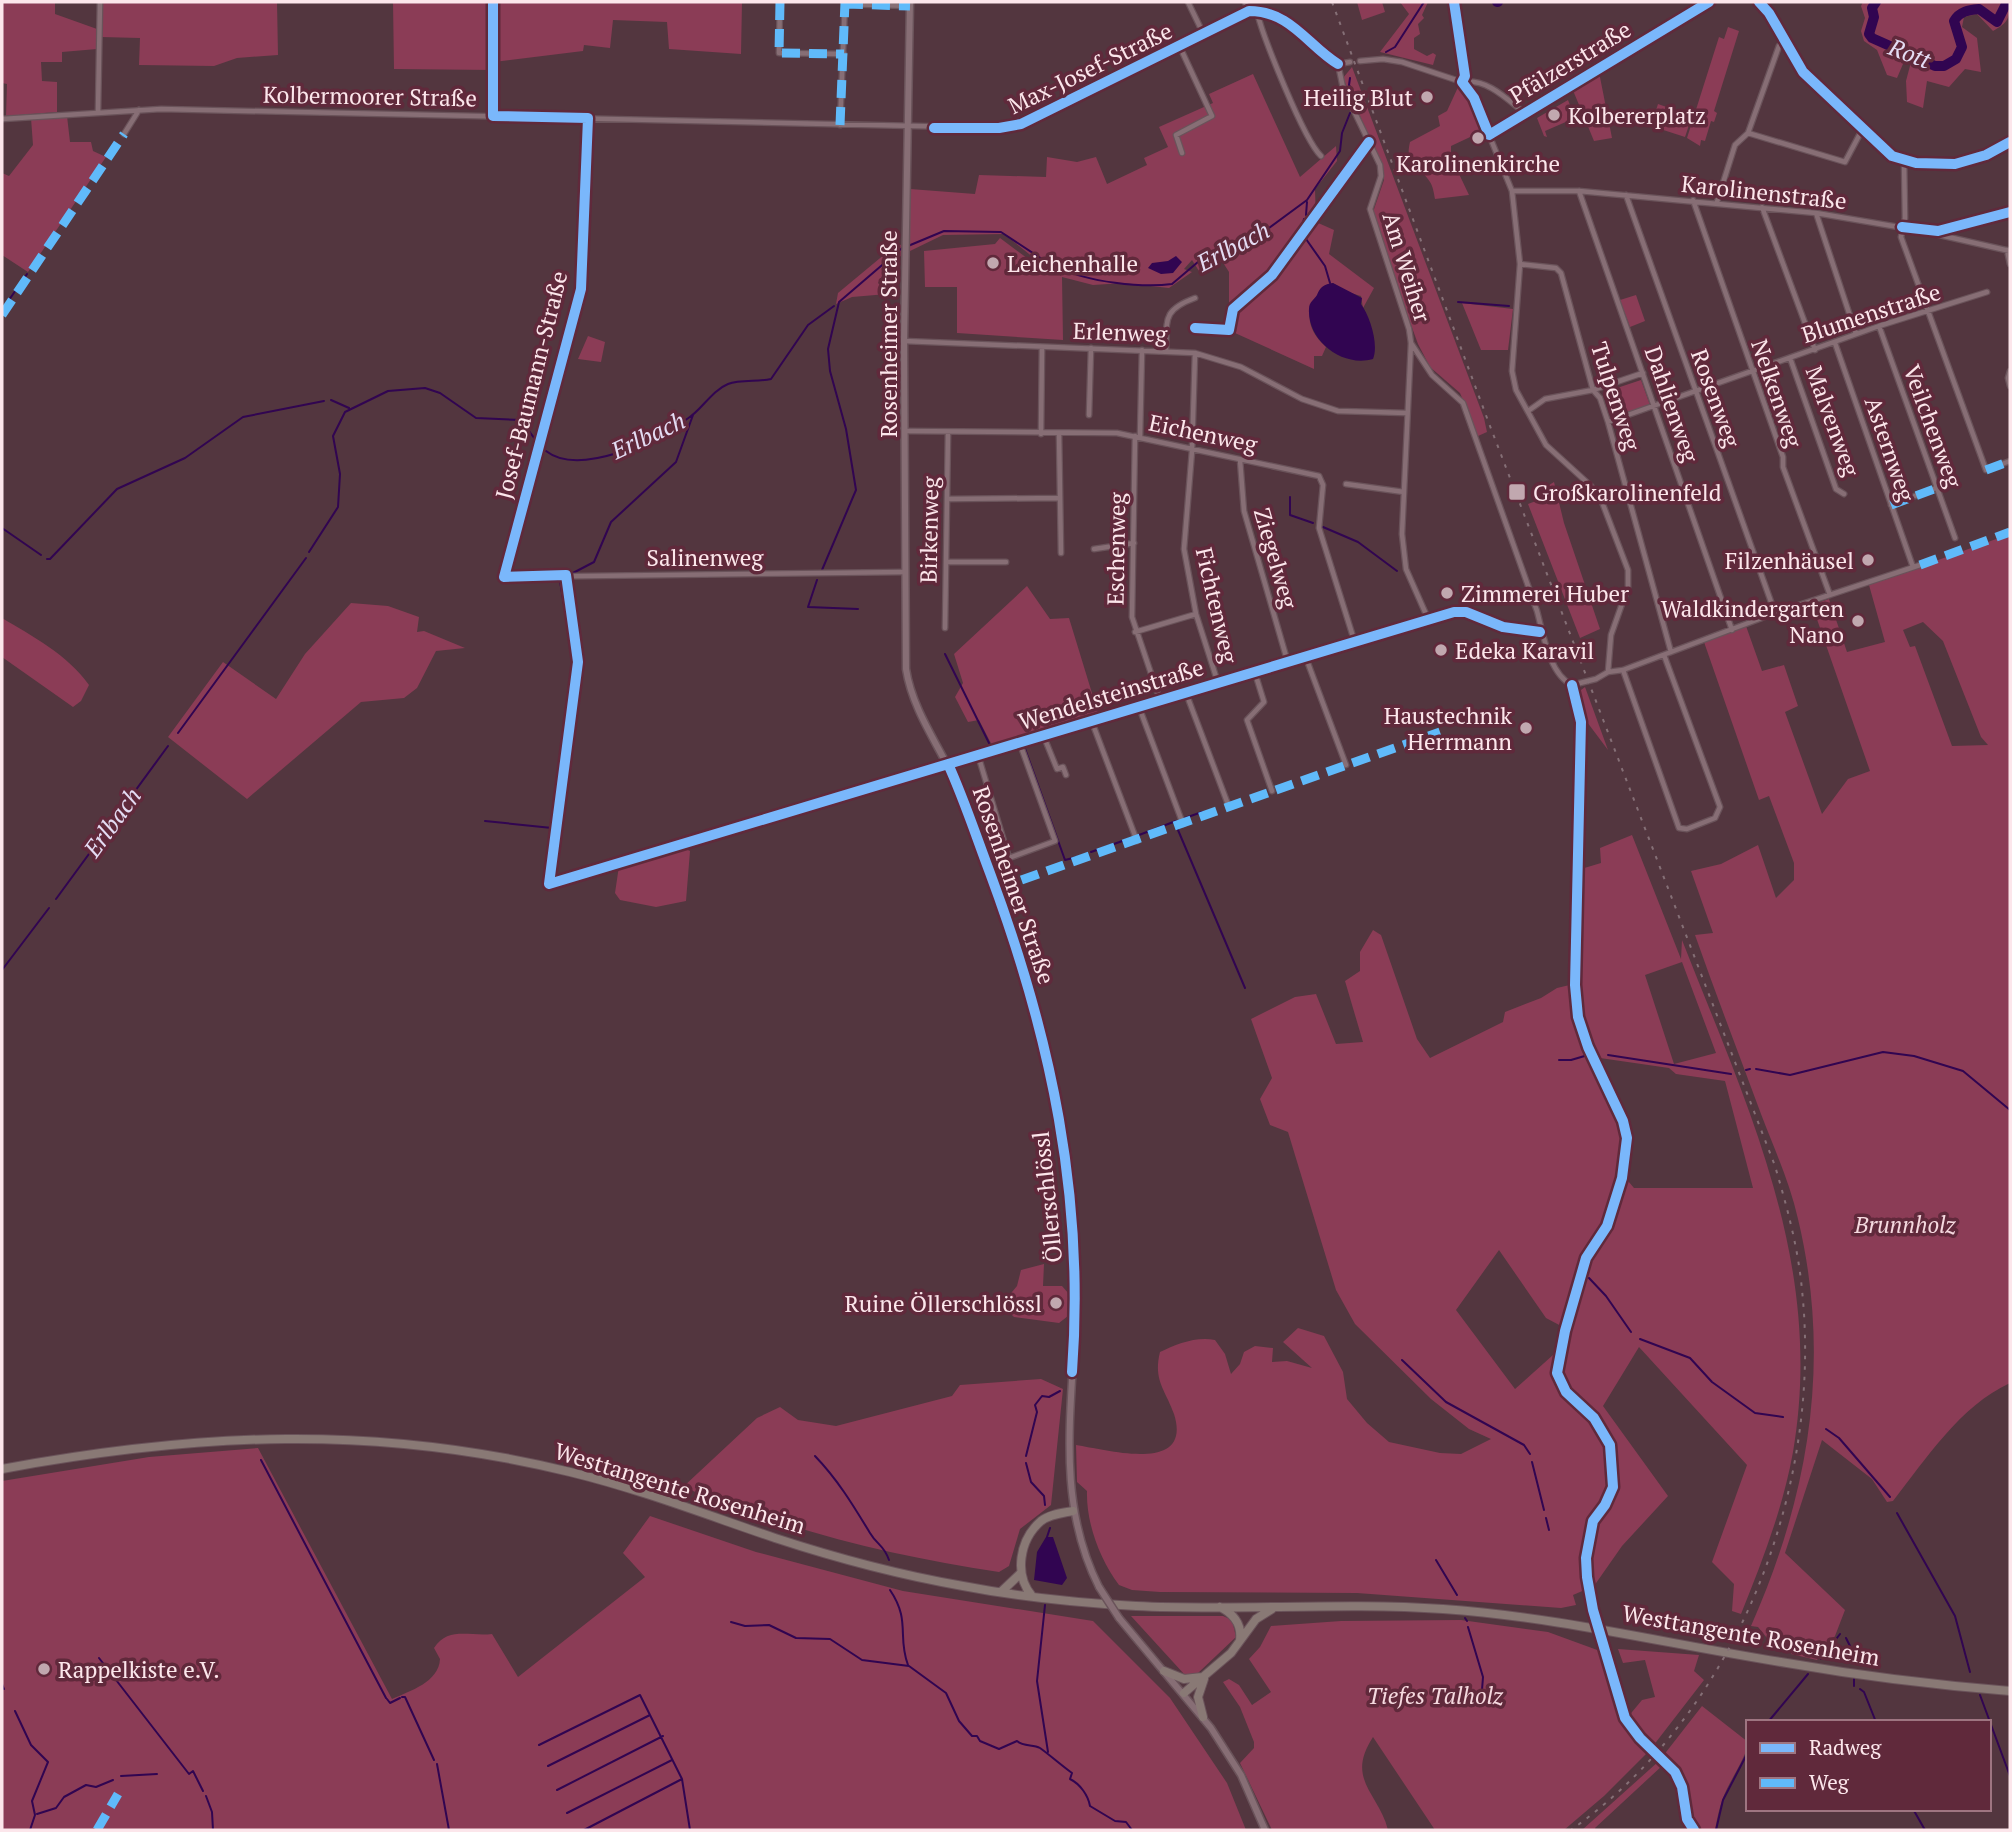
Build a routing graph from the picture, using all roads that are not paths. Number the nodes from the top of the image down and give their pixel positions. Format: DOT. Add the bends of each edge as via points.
graph roads {
  1 [pos="100,2"];
  2 [pos="780,2"];
  3 [pos="1188,2"];
  4 [pos="1245,2"];
  5 [pos="1454,2"];
  6 [pos="1709,2"];
  7 [pos="1759,2"];
  8 [pos="845,3"];
  9 [pos="910,4"];
  10 [pos="1249,11"];
  11 [pos="1257,11"];
  12 [pos="1203,33"];
  13 [pos="1785,42"];
  14 [pos="1179,45"];
  15 [pos="845,54"];
  16 [pos="1360,61"];
  17 [pos="1350,62"];
  18 [pos="1338,64"];
  19 [pos="1462,82"];
  20 [pos="140,109"];
  21 [pos="98,111"];
  22 [pos="1525,114"];
  23 [pos="588,118"];
  24 [pos="2,119"];
  25 [pos="840,125"];
  26 [pos="906,127"];
  27 [pos="1862,130"];
  28 [pos="1748,133"];
  29 [pos="124,134"];
  30 [pos="1489,135"];
  31 [pos="2010,142"];
  32 [pos="1182,153"];
  33 [pos="1321,156"];
  34 [pos="1904,160"];
  35 [pos="1512,191"];
  36 [pos="1579,191"];
  37 [pos="1626,195"];
  38 [pos="1693,200"];
  39 [pos="1717,202"];
  40 [pos="1762,207"];
  41 [pos="2010,212"];
  42 [pos="1816,213"];
  43 [pos="1902,227"];
  44 [pos="1922,231"];
  45 [pos="2008,250"];
  46 [pos="1520,264"];
  47 [pos="2010,264"];
  48 [pos="1987,292"];
  49 [pos="1195,298"];
  50 [pos="1931,312"];
  51 [pos="1879,326"];
  52 [pos="1856,334"];
  53 [pos="904,341"];
  54 [pos="1411,343"];
  55 [pos="1835,343"];
  56 [pos="1042,347"];
  57 [pos="1091,348"];
  58 [pos="1142,350"];
  59 [pos="1815,350"];
  60 [pos="1166,351"];
  61 [pos="1195,353"];
  62 [pos="1790,358"];
  63 [pos="1752,371"];
  64 [pos="2010,371"];
  65 [pos="1643,373"];
  66 [pos="2010,386"];
  67 [pos="1593,390"];
  68 [pos="1694,392"];
  69 [pos="1655,406"];
  70 [pos="1528,411"];
  71 [pos="1407,412"];
  72 [pos="1089,415"];
  73 [pos="1608,422"];
  74 [pos="905,431"];
  75 [pos="948,432"];
  76 [pos="1059,433"];
  77 [pos="1041,434"];
  78 [pos="1138,437"];
  79 [pos="1192,451"];
  80 [pos="1240,460"];
  81 [pos="2010,461"];
  82 [pos="1346,484"];
  83 [pos="1937,488"];
  84 [pos="1404,492"];
  85 [pos="1844,494"];
  86 [pos="1060,498"];
  87 [pos="947,499"];
  88 [pos="1891,505"];
  89 [pos="1955,538"];
  90 [pos="1134,543"];
  91 [pos="1094,549"];
  92 [pos="1061,553"];
  93 [pos="946,562"];
  94 [pos="1006,562"];
  95 [pos="1920,565"];
  96 [pos="1913,567"];
  97 [pos="905,572"];
  98 [pos="504,577"];
  99 [pos="1830,596"];
  100 [pos="1776,613"];
  101 [pos="1196,614"];
  102 [pos="1429,621"];
  103 [pos="945,628"];
  104 [pos="1731,630"];
  105 [pos="1135,632"];
  106 [pos="1540,632"];
  107 [pos="1355,643"];
  108 [pos="1671,652"];
  109 [pos="1664,655"];
  110 [pos="1306,658"];
  111 [pos="1288,663"];
  112 [pos="1623,670"];
  113 [pos="1608,672"];
  114 [pos="1255,673"];
  115 [pos="1218,684"];
  116 [pos="1572,685"];
  117 [pos="1186,693"];
  118 [pos="1160,700"];
  119 [pos="1139,707"];
  120 [pos="1092,722"];
  121 [pos="1581,722"];
  122 [pos="1044,737"];
  123 [pos="1020,744"];
  124 [pos="978,755"];
  125 [pos="948,764"];
  126 [pos="1346,765"];
  127 [pos="1066,775"];
  128 [pos="1272,791"];
  129 [pos="1229,807"];
  130 [pos="1183,824"];
  131 [pos="694,840"];
  132 [pos="1137,841"];
  133 [pos="1037,1020"];
  134 [pos="2,1469"];
  135 [pos="1073,1511"];
  136 [pos="1020,1574"];
  137 [pos="1001,1592"];
  138 [pos="1032,1596"];
  139 [pos="1219,1607"];
  140 [pos="1277,1607"];
  141 [pos="1239,1643"];
  142 [pos="1164,1671"];
  143 [pos="1205,1676"];
  144 [pos="2010,1691"];
  145 [pos="1184,1693"];
  146 [pos="1203,1717"];
  147 [pos="1265,1830"];
  1 -- 21 [label="street"];
  2 -- 15 [label="street" via="779,53"];
  3 -- 12 [label="street"];
  4 -- 10 [label="street"];
  5 -- 19 [label="street" via="1465,76"];
  6 -- 22 [label="street, Pfälzerstraße"];
  7 -- 13 [label="street"];
  8 -- 9 [label="street"];
  8 -- 15 [label="street"];
  9 -- 26 [label="street, Rosenheimer Straße"];
  10 -- 11 [label="street, Max-Josef-Straße"];
  10 -- 12 [label="street, Max-Josef-Straße"];
  11 -- 18 [label="street, Max-Josef-Straße" via="1302,31"];
  11 -- 33 [label="street" via="1307,134"];
  12 -- 14 [label="street, Max-Josef-Straße"];
  13 -- 27 [label="street" via="1803,72"];
  13 -- 28 [label="street" via="1779,46"];
  14 -- 26 [label="street, Max-Josef-Straße" via="1021,124"];
  14 -- 32 [label="street" via="1212,116 1176,135"];
  15 -- 25 [label="street"];
  16 -- 19 [label="street" via="1402,62"];
  17 -- 18 [label="street"];
  18 -- 54 [label="street, Am Weiher" via="1343,88 1380,165 1370,209"];
  19 -- 22 [label="street" via="1474,80 1488,86"];
  19 -- 30 [label="street"];
  20 -- 21 [label="street, Kolbermoorer Straße"];
  20 -- 23 [label="street, Kolbermoorer Straße"];
  20 -- 29 [label="street"];
  21 -- 24 [label="street, Kolbermoorer Straße"];
  22 -- 30 [label="street, Pfälzerstraße"];
  23 -- 25 [label="street, Kolbermoorer Straße"];
  23 -- 98 [label="street, Josef-Baumann-Straße" via="581,289"];
  25 -- 26 [label="street, Kolbermoorer Straße"];
  26 -- 53 [label="street, Rosenheimer Straße"];
  27 -- 28 [label="street" via="1845,162"];
  27 -- 34 [label="street"];
  28 -- 39 [label="street" via="1735,145"];
  30 -- 35 [label="street"];
  31 -- 34 [label="street" via="1955,164"];
  34 -- 43 [label="street"];
  35 -- 36 [label="street, Karolinenstraße"];
  35 -- 46 [label="street"];
  36 -- 37 [label="street, Karolinenstraße"];
  36 -- 65 [label="street, Dahlienweg"];
  37 -- 38 [label="street, Karolinenstraße"];
  37 -- 68 [label="street, Rosenweg"];
  38 -- 39 [label="street, Karolinenstraße"];
  38 -- 63 [label="street, Nelkenweg"];
  39 -- 40 [label="street, Karolinenstraße"];
  40 -- 42 [label="street, Karolinenstraße"];
  40 -- 59 [label="street"];
  41 -- 44 [label="street" via="1957,228"];
  42 -- 43 [label="street, Karolinenstraße"];
  42 -- 52 [label="street"];
  43 -- 44 [label="street, Karolinenstraße"];
  43 -- 50 [label="street" via="1901,237"];
  44 -- 45 [label="street, Karolinenstraße"];
  45 -- 47 [label="street"];
  46 -- 67 [label="street, Tulpenweg" via="1556,268 1561,273"];
  46 -- 70 [label="street" via="1512,371"];
  48 -- 50 [label="street, Blumenstraße"];
  49 -- 60 [label="street" via="1172,308 1167,317"];
  50 -- 51 [label="street, Blumenstraße"];
  50 -- 81 [label="street" via="1986,470"];
  51 -- 52 [label="street, Blumenstraße"];
  51 -- 83 [label="street, Veilchenweg"];
  52 -- 55 [label="street, Blumenstraße"];
  53 -- 56 [label="street, Erlenweg"];
  53 -- 74 [label="street, Rosenheimer Straße"];
  54 -- 71 [label="street, Am Weiher"];
  54 -- 106 [label="street" via="1432,375 1464,403 1537,611"];
  55 -- 59 [label="street, Blumenstraße"];
  55 -- 88 [label="street, Asternweg"];
  56 -- 57 [label="street, Erlenweg"];
  56 -- 77 [label="street"];
  57 -- 58 [label="street, Erlenweg"];
  57 -- 72 [label="street"];
  58 -- 60 [label="street, Erlenweg"];
  58 -- 78 [label="street, Eschenweg"];
  59 -- 62 [label="street, Blumenstraße"];
  60 -- 61 [label="street, Erlenweg"];
  61 -- 71 [label="street, Erlenweg" via="1241,367 1302,399 1338,411"];
  61 -- 79 [label="street, Fichtenweg"];
  62 -- 63 [label="street, Blumenstraße"];
  62 -- 85 [label="street, Malvenweg" via="1836,489"];
  63 -- 68 [label="street, Blumenstraße"];
  63 -- 99 [label="street, Nelkenweg"];
  64 -- 66 [label="street"];
  65 -- 67 [label="street"];
  65 -- 69 [label="street, Dahlienweg"];
  67 -- 70 [label="street" via="1545,400"];
  67 -- 73 [label="street, Tulpenweg"];
  68 -- 69 [label="street, Blumenstraße"];
  68 -- 100 [label="street, Rosenweg"];
  69 -- 73 [label="street, Blumenstraße"];
  69 -- 104 [label="street, Dahlienweg"];
  70 -- 113 [label="street" via="1546,445 1602,502 1628,570 1628,587 1611,635"];
  71 -- 84 [label="street, Am Weiher"];
  73 -- 108 [label="street, Tulpenweg"];
  74 -- 75 [label="street, Eichenweg"];
  74 -- 97 [label="street, Rosenheimer Straße"];
  75 -- 77 [label="street, Eichenweg"];
  75 -- 87 [label="street, Birkenweg"];
  76 -- 77 [label="street, Eichenweg"];
  76 -- 78 [label="street, Eichenweg"];
  76 -- 86 [label="street"];
  78 -- 79 [label="street, Eichenweg"];
  78 -- 90 [label="street, Eschenweg"];
  79 -- 80 [label="street, Eichenweg"];
  79 -- 101 [label="street, Fichtenweg" via="1184,549"];
  80 -- 107 [label="street, Eichenweg" via="1323,480 1319,528"];
  80 -- 111 [label="street, Ziegelweg" via="1244,511"];
  82 -- 84 [label="street"];
  83 -- 88 [label="street"];
  83 -- 89 [label="street, Veilchenweg"];
  84 -- 102 [label="street, Am Weiher" via="1406,569"];
  86 -- 87 [label="street"];
  86 -- 92 [label="street"];
  87 -- 93 [label="street, Birkenweg"];
  88 -- 96 [label="street, Asternweg"];
  90 -- 91 [label="street"];
  90 -- 105 [label="street, Eschenweg" via="1131,589"];
  93 -- 94 [label="street"];
  93 -- 103 [label="street, Birkenweg"];
  95 -- 96 [label="street"];
  96 -- 99 [label="street"];
  97 -- 98 [label="street, Salinenweg"];
  97 -- 125 [label="street, Rosenheimer Straße" via="909,686"];
  99 -- 100 [label="street"];
  100 -- 104 [label="street"];
  101 -- 105 [label="street"];
  101 -- 115 [label="street, Fichtenweg"];
  102 -- 106 [label="street, Wendelsteinstraße" via="1466,612 1503,627"];
  102 -- 107 [label="street, Wendelsteinstraße"];
  104 -- 108 [label="street"];
  105 -- 118 [label="street, Eschenweg"];
  106 -- 116 [label="street" via="1560,676"];
  107 -- 110 [label="street, Wendelsteinstraße"];
  108 -- 109 [label="street"];
  109 -- 112 [label="street"];
  109 -- 112 [label="street" via="1720,807 1718,816 1702,824 1679,828"];
  110 -- 111 [label="street, Wendelsteinstraße"];
  110 -- 126 [label="street"];
  111 -- 114 [label="street, Wendelsteinstraße"];
  112 -- 113 [label="street"];
  113 -- 116 [label="street"];
  114 -- 115 [label="street, Wendelsteinstraße"];
  114 -- 128 [label="street" via="1264,702 1247,719"];
  115 -- 117 [label="street, Wendelsteinstraße"];
  116 -- 121 [label="street"];
  117 -- 118 [label="street, Wendelsteinstraße"];
  117 -- 129 [label="street"];
  118 -- 119 [label="street, Wendelsteinstraße"];
  119 -- 120 [label="street, Wendelsteinstraße"];
  119 -- 130 [label="street"];
  120 -- 122 [label="street, Wendelsteinstraße"];
  120 -- 132 [label="street"];
  122 -- 123 [label="street, Wendelsteinstraße"];
  122 -- 127 [label="street" via="1057,769 1063,767"];
  123 -- 124 [label="street, Wendelsteinstraße"];
  123 -- 124 [label="street" via="1055,841 1009,858"];
  124 -- 125 [label="street, Wendelsteinstraße"];
  125 -- 131 [label="street, Wendelsteinstraße"];
  125 -- 133 [label="street, Rosenheimer Straße" via="1003,907"];
  133 -- 135 [label="street, Öllerschlössl" via="1071,1189 1076,1293 1068,1476"];
  134 -- 137 [label="highway, Westtangente Rosenheim" via="143,1445 210,1440 310,1438 420,1444 572,1472 841,1558"];
  135 -- 136 [label="highway" via="1049,1516 1031,1532"];
  135 -- 142 [label="street, Öllerschlössl, bridge" via="1099,1587"];
  136 -- 137 [label="highway"];
  136 -- 138 [label="highway"];
  137 -- 138 [label="highway, Westtangente Rosenheim"];
  138 -- 139 [label="highway, Westtangente Rosenheim" via="1138,1606"];
  139 -- 140 [label="highway, Westtangente Rosenheim"];
  139 -- 141 [label="highway" via="1239,1624"];
  140 -- 141 [label="highway" via="1261,1614"];
  140 -- 144 [label="highway, Westtangente Rosenheim" via="1441,1609 1546,1620 1853,1673"];
  141 -- 143 [label="highway"];
  142 -- 143 [label="highway" via="1184,1679"];
  142 -- 145 [label="street, Öllerschlössl"];
  143 -- 145 [label="highway"];
  143 -- 146 [label="highway" via="1199,1689"];
  145 -- 146 [label="street, Öllerschlössl"];
  146 -- 147 [label="street, Öllerschlössl" via="1233,1761"];
}
